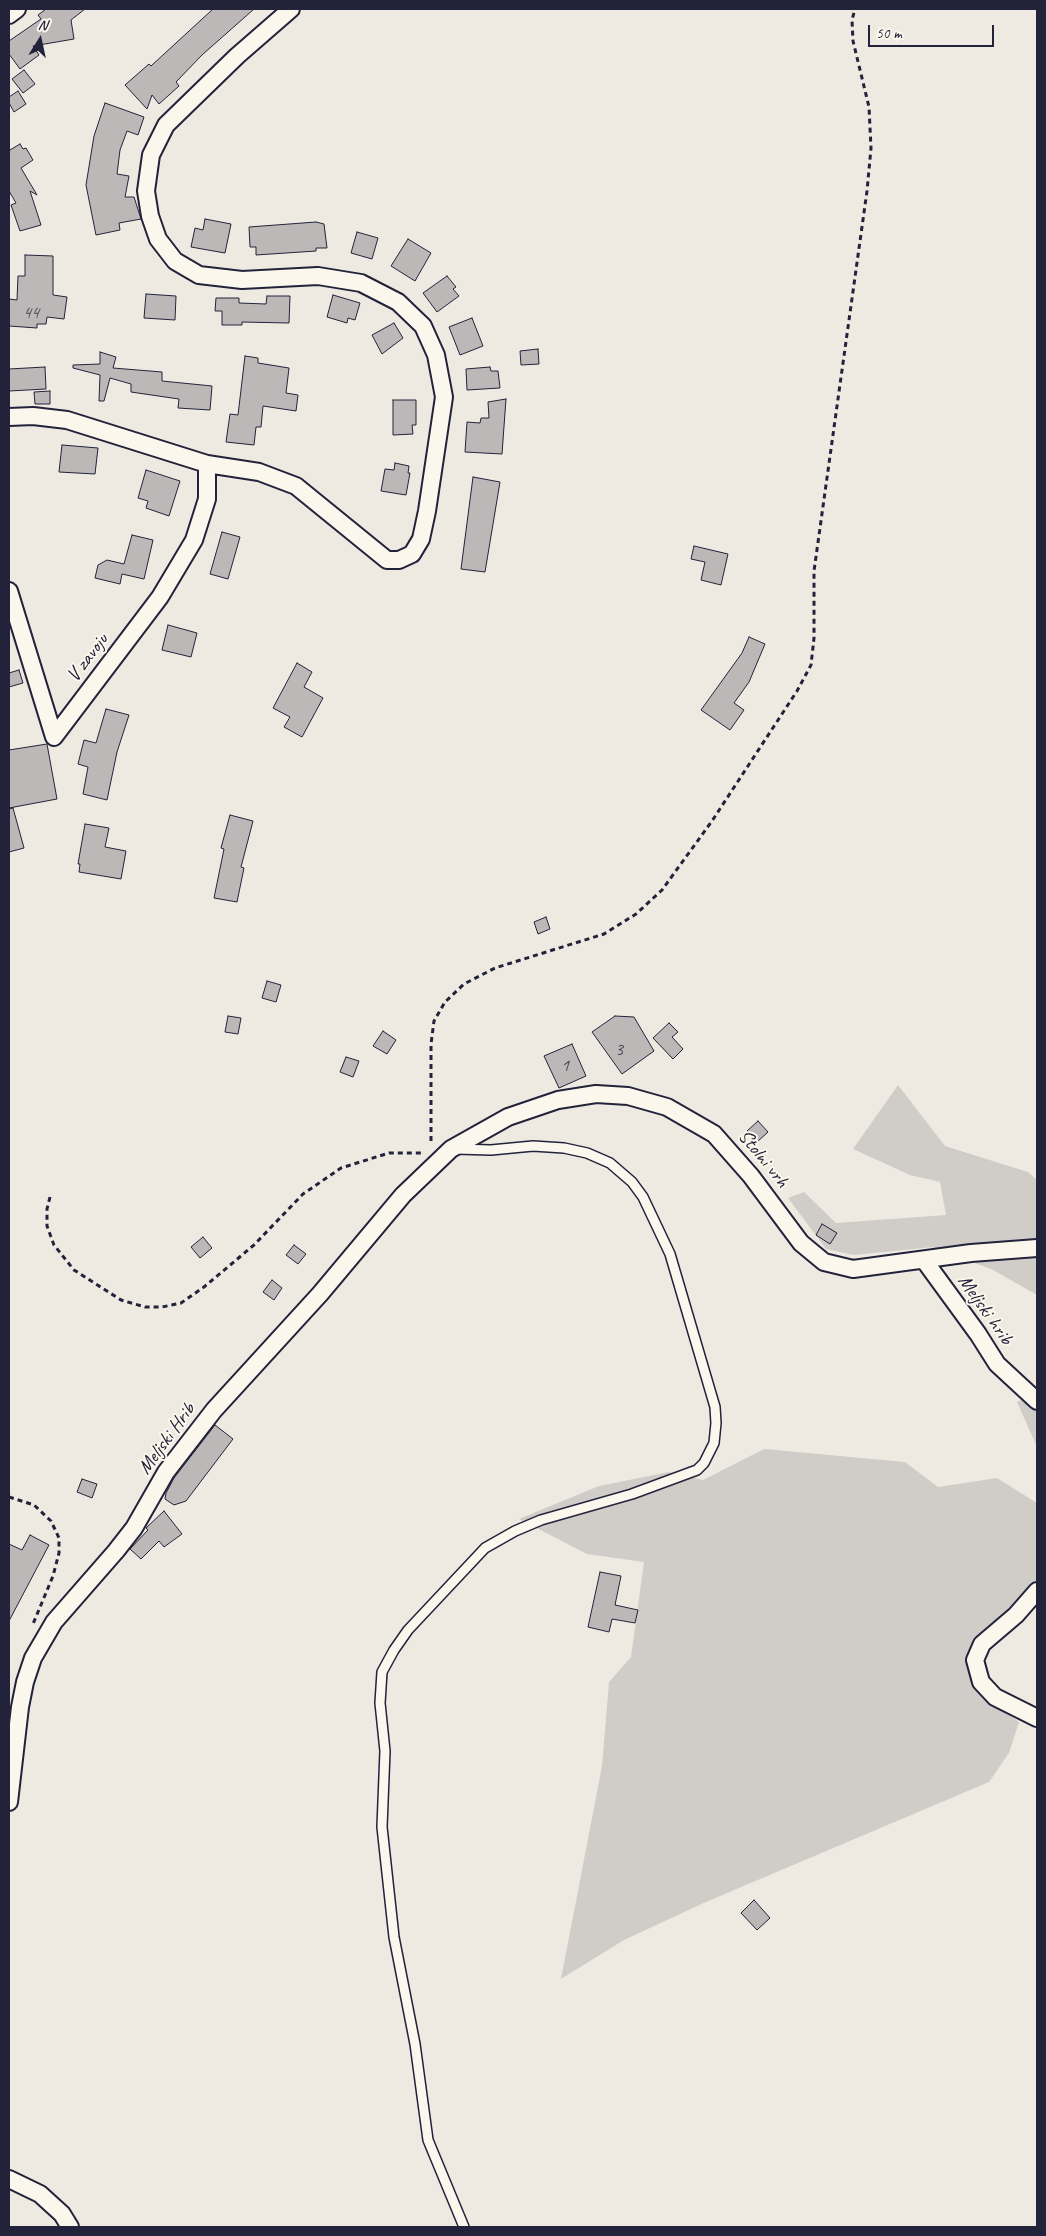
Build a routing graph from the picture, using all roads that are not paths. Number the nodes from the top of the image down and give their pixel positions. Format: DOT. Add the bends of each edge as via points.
graph roads {
  1 [pos="16,9"];
  2 [pos="291,9"];
  3 [pos="9,15"];
  4 [pos="9,417"];
  5 [pos="207,464"];
  6 [pos="9,591"];
  7 [pos="451,1149"];
  8 [pos="1037,1248"];
  9 [pos="924,1260"];
  10 [pos="1037,1401"];
  11 [pos="1037,1591"];
  12 [pos="1037,1718"];
  13 [pos="9,1802"];
  14 [pos="9,2179"];
  15 [pos="70,2227"];
  16 [pos="464,2227"];
  1 -- 3 [label="street"];
  2 -- 5 [label="street" via="166,125 151,155 146,191 150,216 158,239 176,261 199,275 242,280 318,276 361,283 398,302 423,326 436,355 444,397 421,539 412,554 399,560 387,560 296,486 259,472"];
  4 -- 5 [label="street" via="67,420"];
  5 -- 6 [label="street, V zavoju" via="208,499 194,540 160,597 54,737"];
  7 -- 9 [label="street, Stolni vrh" via="508,1117 558,1100 596,1094 628,1096 667,1107 714,1134 751,1176 801,1243 824,1262 853,1269"];
  7 -- 13 [label="street, Meljski Hrib" via="403,1195 320,1294 214,1410 166,1472 122,1544 54,1622 33,1658 25,1682"];
  7 -- 16 [label="lane" via="564,1148 610,1163 632,1182 643,1197 670,1254 715,1407 716,1423 714,1443 697,1470 632,1494 541,1520 485,1548 408,1630 382,1672 380,1703 385,1751 382,1827 394,1936 415,2044 428,2140"];
  8 -- 9 [label="street, Stolni vrh"];
  9 -- 10 [label="street, Meljski hrib" via="997,1364"];
  11 -- 12 [label="street" via="1016,1615 982,1644 975,1660 981,1682 995,1697"];
  14 -- 15 [label="street" via="40,2194 62,2214"];
}
